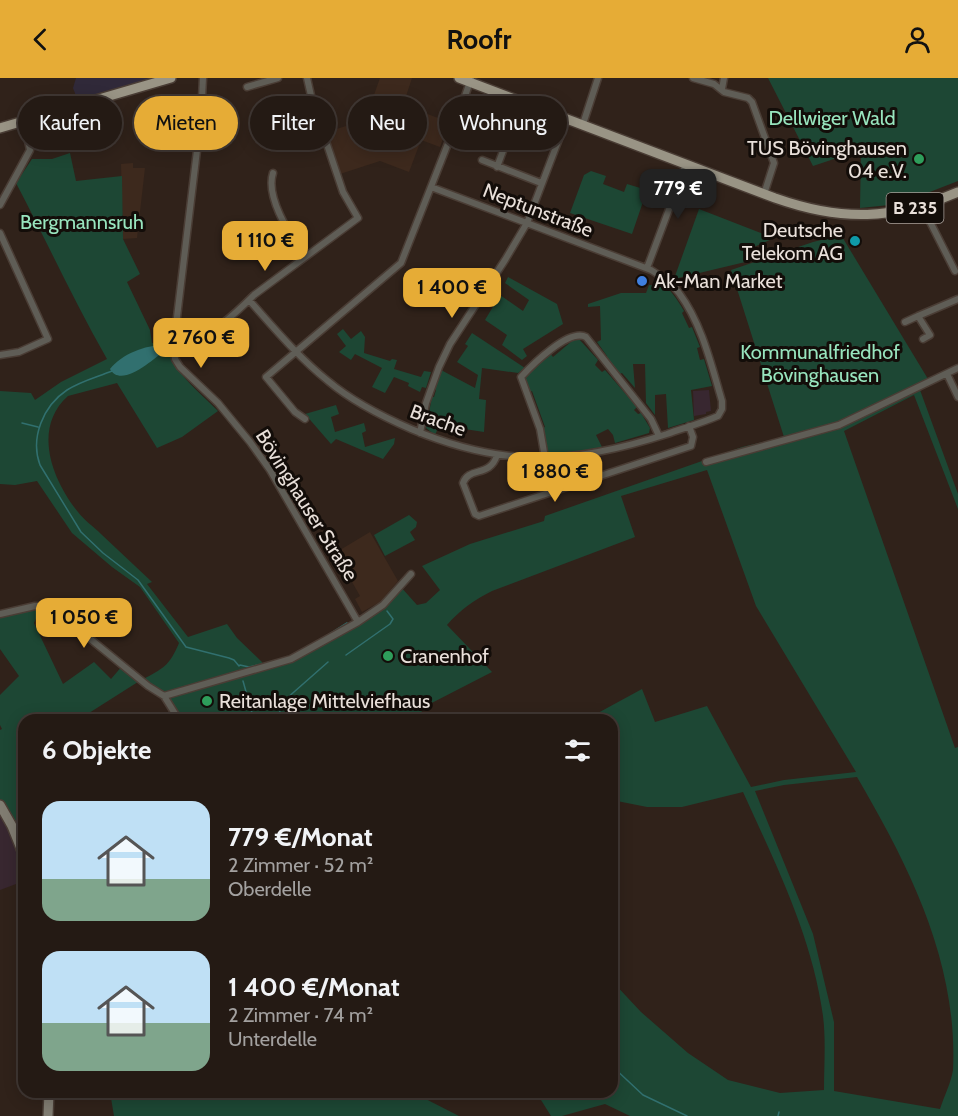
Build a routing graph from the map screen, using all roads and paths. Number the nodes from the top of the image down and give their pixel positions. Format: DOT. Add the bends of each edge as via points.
graph roads {
  1 [pos="171,78"];
  2 [pos="203,78"];
  3 [pos="278,78"];
  4 [pos="307,78"];
  5 [pos="459,78"];
  6 [pos="598,78"];
  7 [pos="693,78"];
  8 [pos="724,78"];
  9 [pos="471,80"];
  10 [pos="247,87"];
  11 [pos="722,89"];
  12 [pos="107,96"];
  13 [pos="511,96"];
  14 [pos="567,118"];
  15 [pos="18,123"];
  16 [pos="583,124"];
  17 [pos="0,128"];
  18 [pos="30,150"];
  19 [pos="554,150"];
  20 [pos="503,151"];
  21 [pos="482,160"];
  22 [pos="686,164"];
  23 [pos="497,167"];
  24 [pos="273,173"];
  25 [pos="541,183"];
  26 [pos="431,187"];
  27 [pos="958,192"];
  28 [pos="764,194"];
  29 [pos="2,203"];
  30 [pos="922,206"];
  31 [pos="527,223"];
  32 [pos="0,233"];
  33 [pos="305,257"];
  34 [pos="647,268"];
  35 [pos="957,275"];
  36 [pos="958,299"];
  37 [pos="249,300"];
  38 [pos="918,316"];
  39 [pos="905,322"];
  40 [pos="55,335"];
  41 [pos="175,337"];
  42 [pos="48,339"];
  43 [pos="923,339"];
  44 [pos="296,350"];
  45 [pos="0,355"];
  46 [pos="958,368"];
  47 [pos="947,374"];
  48 [pos="958,397"];
  49 [pos="722,409"];
  50 [pos="305,419"];
  51 [pos="689,426"];
  52 [pos="420,433"];
  53 [pos="659,436"];
  54 [pos="497,455"];
  55 [pos="545,458"];
  56 [pos="706,462"];
  57 [pos="411,574"];
  58 [pos="0,614"];
  59 [pos="358,622"];
  60 [pos="164,696"];
  61 [pos="175,714"];
  62 [pos="0,805"];
  63 [pos="18,839"];
  64 [pos="50,1098"];
  65 [pos="48,1116"];
  1 -- 12 [label="main road"];
  2 -- 41 [label="street, Bövinghauser Straße"];
  3 -- 10 [label="street"];
  4 -- 33 [label="street" via="343,192 358,218"];
  5 -- 9 [label="main road, B 235"];
  6 -- 16 [label="street"];
  7 -- 11 [label="street"];
  8 -- 11 [label="street"];
  9 -- 13 [label="main road, B 235"];
  9 -- 26 [label="street"];
  11 -- 28 [label="street" via="752,102 774,163"];
  14 -- 16 [label="main road, B 235"];
  15 -- 17 [label="main road"];
  16 -- 22 [label="main road, B 235"];
  18 -- 29 [label="street"];
  19 -- 25 [label="street"];
  20 -- 23 [label="street"];
  21 -- 23 [label="street"];
  22 -- 28 [label="main road, B 235"];
  22 -- 34 [label="street"];
  23 -- 25 [label="street"];
  24 -- 33 [label="street" via="270,181 284,227"];
  25 -- 31 [label="street"];
  26 -- 31 [label="street, Neptunstraße"];
  26 -- 44 [label="street" via="401,263"];
  27 -- 30 [label="main road, B 235"];
  28 -- 30 [label="main road, B 235" via="835,214 877,214"];
  30 -- 35 [label="street"];
  31 -- 34 [label="street, Neptunstraße"];
  31 -- 52 [label="street" via="450,344 433,379"];
  32 -- 42 [label="street"];
  33 -- 37 [label="street"];
  34 -- 49 [label="street, Neptunstraße" via="666,279 688,309 711,364"];
  36 -- 38 [label="street"];
  37 -- 41 [label="street" via="206,334"];
  37 -- 44 [label="street, Brache"];
  38 -- 39 [label="street"];
  38 -- 43 [label="street" via="930,336"];
  40 -- 42 [label="street"];
  41 -- 59 [label="street, Bövinghauser Straße" via="174,359 218,402 270,470"];
  42 -- 45 [label="street" via="19,352"];
  44 -- 50 [label="street" via="266,377"];
  44 -- 52 [label="street, Brache" via="353,400"];
  46 -- 47 [label="street"];
  47 -- 48 [label="street"];
  47 -- 56 [label="street" via="839,425"];
  49 -- 51 [label="street, Brache" via="718,416"];
  51 -- 53 [label="street, Brache"];
  51 -- 54 [label="street" via="691,446 479,516 464,479 490,468"];
  52 -- 54 [label="street, Brache" via="454,446"];
  53 -- 55 [label="street, Brache" via="596,454"];
  53 -- 55 [label="street" via="651,419 586,337 575,335 563,340 521,377 540,429"];
  54 -- 55 [label="street, Brache"];
  57 -- 59 [label="street" via="383,605"];
  58 -- 60 [label="street" via="35,606 51,607"];
  59 -- 60 [label="street" via="291,659"];
  60 -- 61 [label="street"];
  62 -- 63 [label="street"];
  64 -- 65 [label="street"];
}
